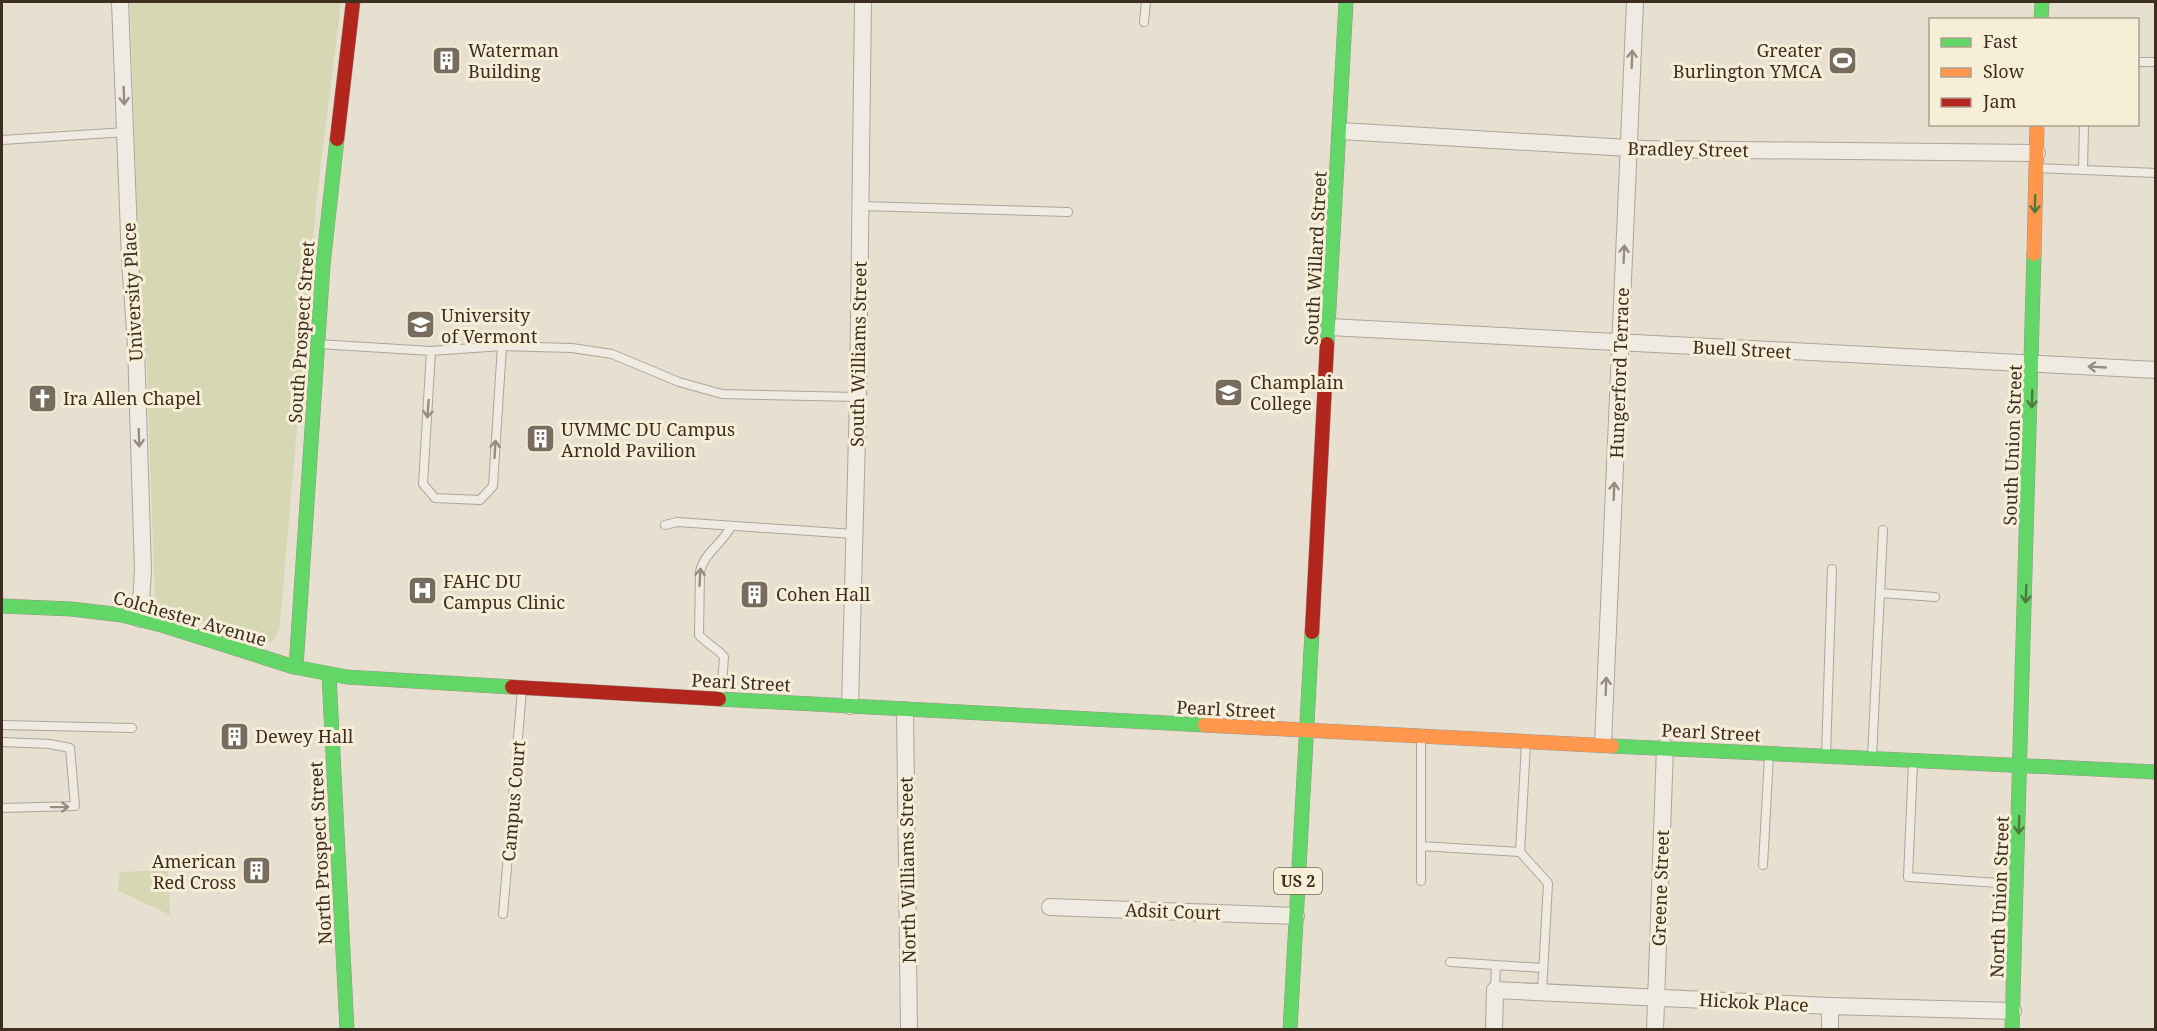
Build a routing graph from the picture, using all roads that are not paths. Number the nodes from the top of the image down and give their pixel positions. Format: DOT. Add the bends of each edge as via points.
graph roads {
  1 [pos="120,2"];
  2 [pos="354,2"];
  3 [pos="862,2"];
  4 [pos="1146,2"];
  5 [pos="1347,2"];
  6 [pos="1635,2"];
  7 [pos="2042,2"];
  8 [pos="2042,18"];
  9 [pos="1144,22"];
  10 [pos="2139,62"];
  11 [pos="2156,62"];
  12 [pos="2037,126"];
  13 [pos="2084,126"];
  14 [pos="1341,131"];
  15 [pos="126,132"];
  16 [pos="2,140"];
  17 [pos="1629,148"];
  18 [pos="2036,160"];
  19 [pos="2083,170"];
  20 [pos="2156,173"];
  21 [pos="860,206"];
  22 [pos="1068,213"];
  23 [pos="1329,327"];
  24 [pos="1620,342"];
  25 [pos="316,344"];
  26 [pos="502,346"];
  27 [pos="431,351"];
  28 [pos="2032,364"];
  29 [pos="2156,370"];
  30 [pos="858,397"];
  31 [pos="665,525"];
  32 [pos="731,526"];
  33 [pos="1883,530"];
  34 [pos="854,534"];
  35 [pos="1832,569"];
  36 [pos="1880,593"];
  37 [pos="1935,597"];
  38 [pos="2,606"];
  39 [pos="140,619"];
  40 [pos="296,667"];
  41 [pos="329,675"];
  42 [pos="523,687"];
  43 [pos="721,699"];
  44 [pos="850,706"];
  45 [pos="905,710"];
  46 [pos="2,725"];
  47 [pos="132,728"];
  48 [pos="1306,732"];
  49 [pos="1421,737"];
  50 [pos="1526,741"];
  51 [pos="2,742"];
  52 [pos="1603,744"];
  53 [pos="1665,747"];
  54 [pos="1769,753"];
  55 [pos="1826,756"];
  56 [pos="1872,758"];
  57 [pos="1913,761"];
  58 [pos="2021,766"];
  59 [pos="2156,772"];
  60 [pos="2,808"];
  61 [pos="1421,846"];
  62 [pos="1520,852"];
  63 [pos="1763,865"];
  64 [pos="1421,881"];
  65 [pos="2017,884"];
  66 [pos="1050,907"];
  67 [pos="503,914"];
  68 [pos="1296,916"];
  69 [pos="1450,962"];
  70 [pos="1496,965"];
  71 [pos="1543,968"];
  72 [pos="1495,990"];
  73 [pos="1542,992"];
  74 [pos="1656,997"];
  75 [pos="1830,1006"];
  76 [pos="2013,1011"];
  77 [pos="346,1029"];
  78 [pos="909,1029"];
  79 [pos="1290,1029"];
  80 [pos="1494,1029"];
  81 [pos="1655,1029"];
  82 [pos="1830,1029"];
  83 [pos="2012,1029"];
  1 -- 15 [label="street, University Place, one-way"];
  2 -- 25 [label="main road, South Prospect Street"];
  3 -- 21 [label="street, South Williams Street"];
  4 -- 9 [label="lane"];
  5 -- 14 [label="main road, South Willard Street / US 2"];
  17 -- 6 [label="street, Hungerford Terrace, one-way"];
  7 -- 8 [label="main road"];
  10 -- 11 [label="lane"];
  12 -- 18 [label="main road, South Union Street"];
  13 -- 19 [label="lane"];
  14 -- 17 [label="street, Bradley Street"];
  14 -- 23 [label="main road, South Willard Street / US 2"];
  15 -- 16 [label="lane"];
  15 -- 39 [label="street, University Place, one-way" via="143,570"];
  17 -- 18 [label="street, Bradley Street"];
  24 -- 17 [label="street, Hungerford Terrace, one-way"];
  18 -- 19 [label="lane"];
  18 -- 28 [label="main road, South Union Street, one-way"];
  19 -- 20 [label="lane"];
  21 -- 22 [label="lane"];
  21 -- 30 [label="street, South Williams Street"];
  23 -- 24 [label="street, Buell Street"];
  23 -- 48 [label="main road, South Willard Street / US 2"];
  24 -- 28 [label="street, Buell Street"];
  52 -- 24 [label="street, Hungerford Terrace, one-way"];
  25 -- 27 [label="lane"];
  25 -- 40 [label="main road, South Prospect Street"];
  26 -- 27 [label="lane"];
  27 -- 26 [label="lane, one-way" via="423,484 435,498 480,500 493,486"];
  26 -- 30 [label="lane" via="572,348 612,354 679,382 723,394"];
  29 -- 28 [label="street, Buell Street, one-way"];
  28 -- 58 [label="main road, South Union Street, one-way"];
  30 -- 34 [label="street, South Williams Street"];
  31 -- 32 [label="lane" via="677,522"];
  32 -- 34 [label="lane"];
  43 -- 32 [label="lane, one-way" via="724,657 699,635 702,562 726,537"];
  33 -- 36 [label="lane"];
  34 -- 44 [label="street, South Williams Street"];
  35 -- 55 [label="lane"];
  36 -- 37 [label="lane"];
  36 -- 56 [label="lane"];
  38 -- 39 [label="main road, Colchester Avenue" via="73,608"];
  39 -- 40 [label="main road, Colchester Avenue"];
  40 -- 41 [label="main road, Pearl Street"];
  41 -- 42 [label="main road, Pearl Street"];
  41 -- 77 [label="main road, North Prospect Street"];
  42 -- 43 [label="main road, Pearl Street"];
  42 -- 67 [label="lane, Campus Court"];
  43 -- 44 [label="main road, Pearl Street"];
  44 -- 45 [label="main road, Pearl Street"];
  45 -- 48 [label="main road, Pearl Street"];
  45 -- 78 [label="street, North Williams Street"];
  46 -- 47 [label="lane"];
  48 -- 49 [label="main road, Pearl Street"];
  48 -- 68 [label="main road, US 2"];
  49 -- 50 [label="main road, Pearl Street"];
  49 -- 61 [label="lane"];
  50 -- 52 [label="main road, Pearl Street"];
  50 -- 62 [label="lane"];
  60 -- 51 [label="lane, one-way" via="75,806 70,748"];
  52 -- 53 [label="main road, Pearl Street"];
  53 -- 54 [label="main road, Pearl Street"];
  53 -- 74 [label="street, Greene Street"];
  54 -- 55 [label="main road, Pearl Street"];
  54 -- 63 [label="lane"];
  55 -- 56 [label="main road, Pearl Street"];
  56 -- 57 [label="main road, Pearl Street"];
  57 -- 58 [label="main road, Pearl Street"];
  57 -- 65 [label="lane" via="1908,877"];
  58 -- 59 [label="main road, Pearl Street"];
  58 -- 65 [label="main road, North Union Street, one-way"];
  61 -- 62 [label="lane"];
  61 -- 64 [label="lane"];
  62 -- 71 [label="lane" via="1548,883"];
  65 -- 76 [label="main road, North Union Street"];
  66 -- 68 [label="street, Adsit Court"];
  68 -- 79 [label="main road, US 2"];
  69 -- 70 [label="lane"];
  70 -- 71 [label="lane"];
  70 -- 72 [label="lane"];
  71 -- 73 [label="lane"];
  72 -- 73 [label="street, Hickok Place"];
  72 -- 80 [label="street"];
  73 -- 74 [label="street, Hickok Place"];
  74 -- 75 [label="street, Hickok Place"];
  74 -- 81 [label="street, Greene Street"];
  75 -- 76 [label="street, Hickok Place"];
  75 -- 82 [label="street"];
  76 -- 83 [label="main road, North Union Street"];
}
